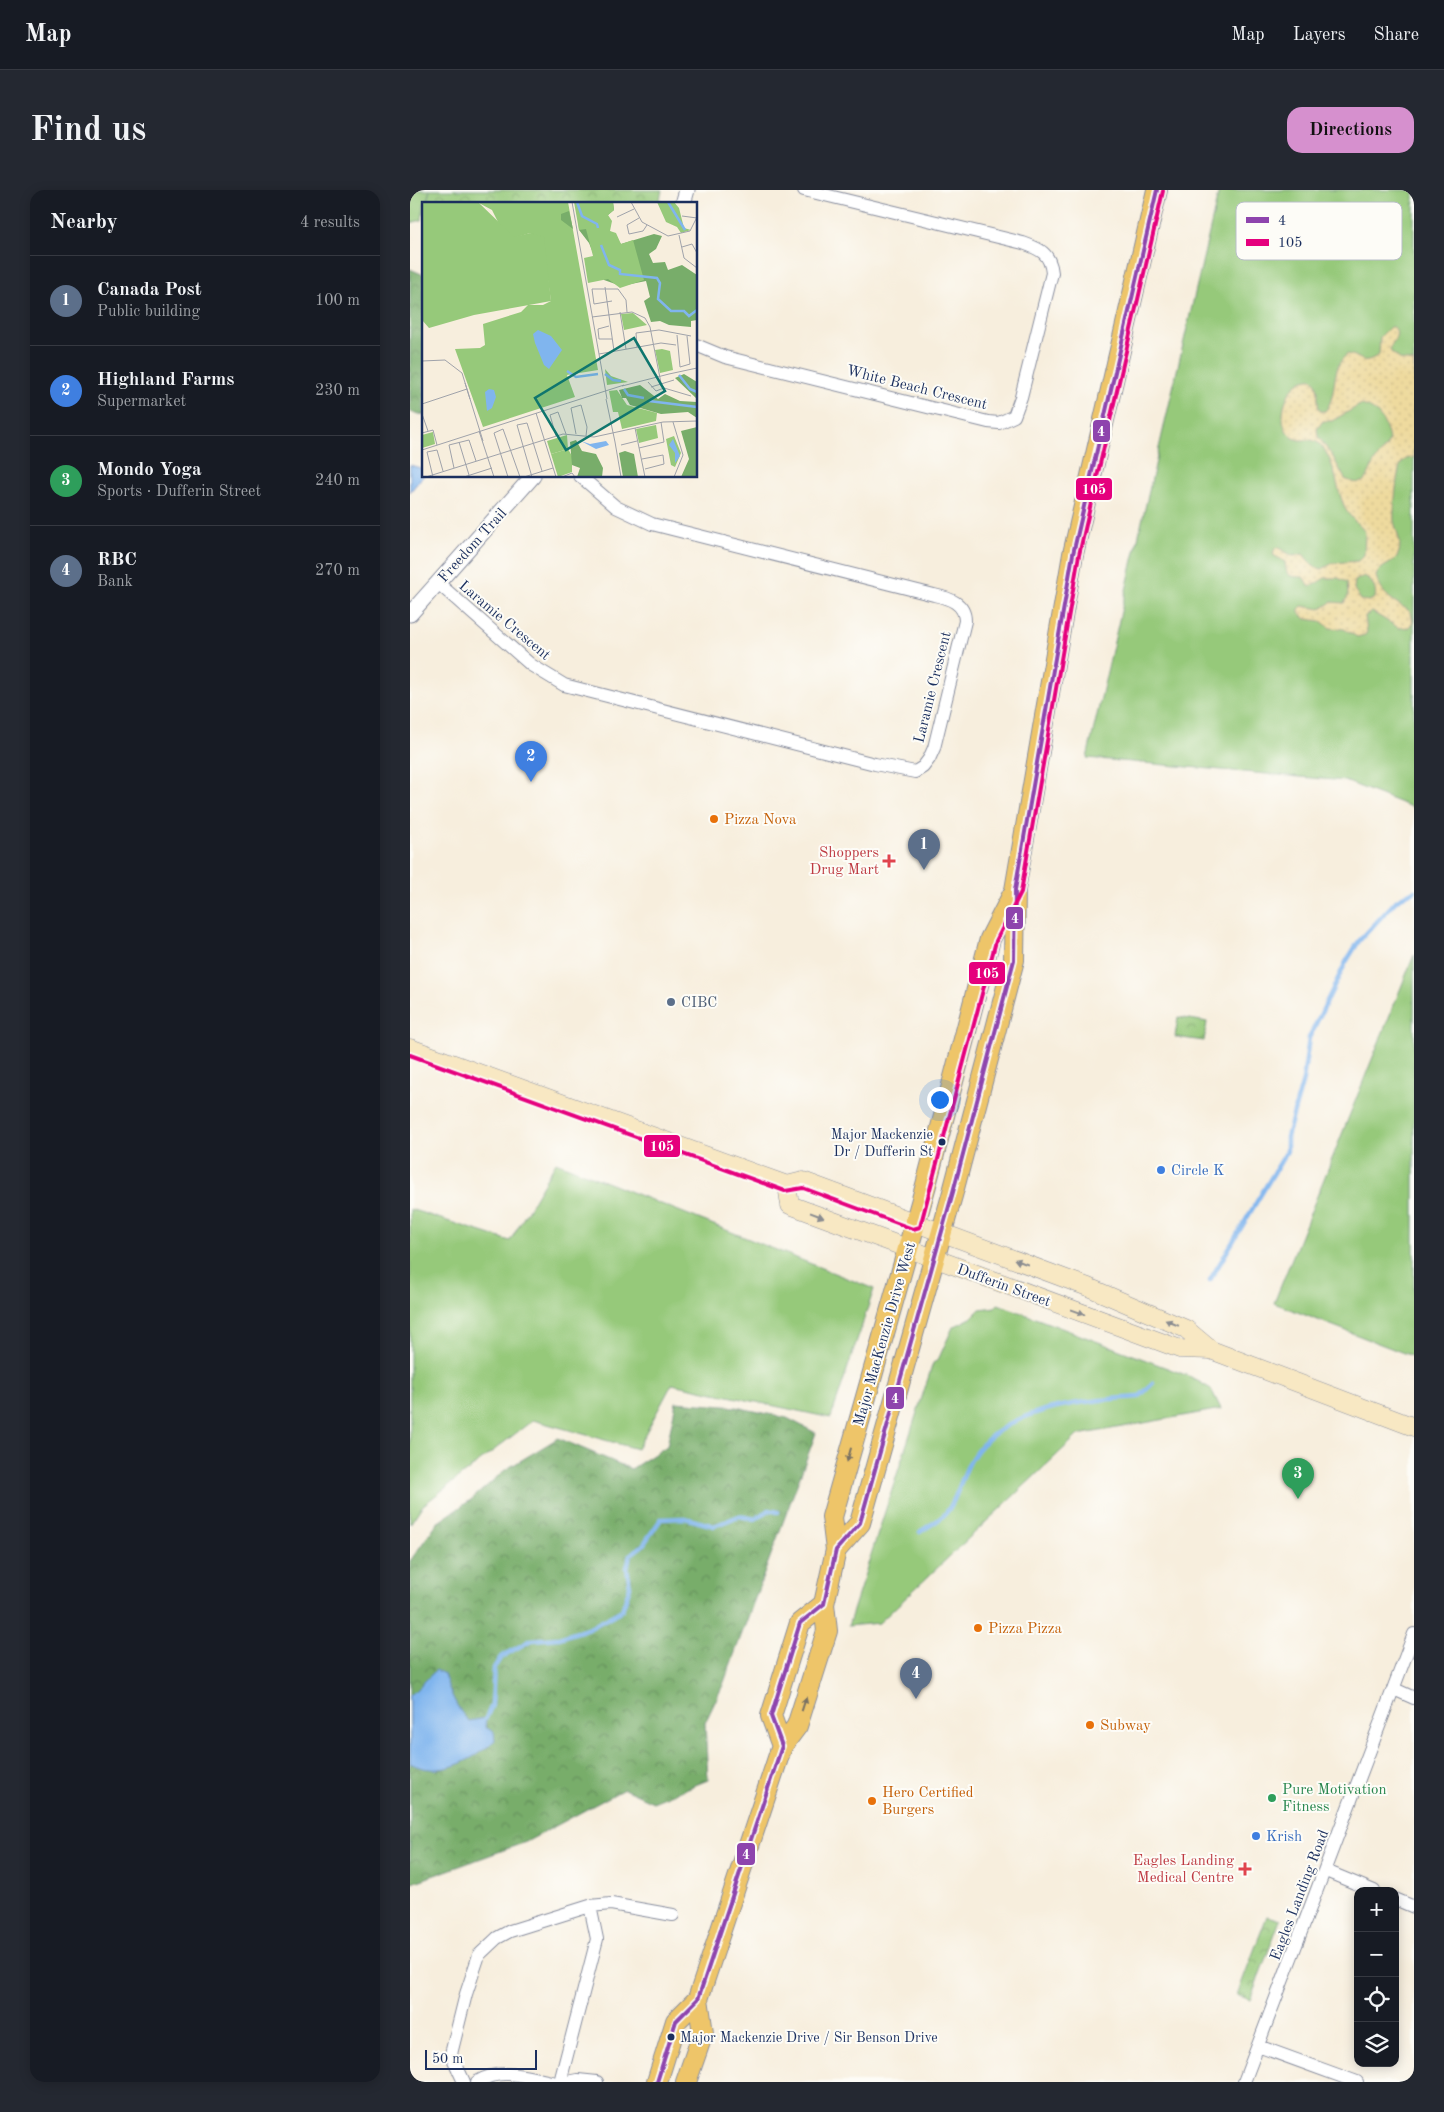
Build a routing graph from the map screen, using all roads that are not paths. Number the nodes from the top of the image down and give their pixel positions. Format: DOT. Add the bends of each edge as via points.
graph roads {
  1 [pos="804,190"];
  2 [pos="1157,190"];
  3 [pos="698,346"];
  4 [pos="531,478"];
  5 [pos="582,478"];
  6 [pos="438,583"];
  7 [pos="410,614"];
  8 [pos="1014,890"];
  9 [pos="410,1048"];
  10 [pos="787,1185"];
  11 [pos="915,1223"];
  12 [pos="941,1232"];
  13 [pos="908,1249"];
  14 [pos="934,1259"];
  15 [pos="1211,1350"];
  16 [pos="1414,1427"];
  17 [pos="836,1550"];
  18 [pos="824,1604"];
  19 [pos="1414,1634"];
  20 [pos="1394,1689"];
  21 [pos="1414,1698"];
  22 [pos="782,1746"];
  23 [pos="1326,1871"];
  24 [pos="1364,1887"];
  25 [pos="1399,1901"];
  26 [pos="590,1906"];
  27 [pos="1414,1907"];
  28 [pos="673,1914"];
  29 [pos="698,1999"];
  30 [pos="1258,2046"];
  31 [pos="464,2082"];
  32 [pos="477,2082"];
  33 [pos="552,2082"];
  34 [pos="560,2082"];
  35 [pos="568,2082"];
  36 [pos="597,2082"];
  37 [pos="657,2082"];
  38 [pos="686,2082"];
  39 [pos="1244,2082"];
  40 [pos="1357,2082"];
  1 -- 3 [label="street, White Beach Crescent" via="1023,244 1047,255 1052,273 1014,416 999,423 988,422 726,357"];
  2 -- 8 [label="main road, Major MacKenzie Drive West" via="1073,554"];
  4 -- 6 [label="street, Freedom Trail"];
  5 -- 6 [label="street, Laramie Crescent" via="616,507 652,524 948,598 959,605 965,621 934,748 923,767 916,772 908,772 564,685 531,665"];
  6 -- 7 [label="street, Freedom Trail"];
  8 -- 11 [label="main road, Major MacKenzie Drive West" via="990,939"];
  8 -- 12 [label="main road, Major MacKenzie Drive West" via="1014,960"];
  9 -- 10 [label="main road, Dufferin Street"];
  10 -- 11 [label="main road, Dufferin Street" via="803,1181"];
  10 -- 13 [label="main road, Dufferin Street, one-way" via="790,1205"];
  11 -- 12 [label="main road, Dufferin Street"];
  11 -- 13 [label="main road, Major MacKenzie Drive West"];
  12 -- 14 [label="main road, Major MacKenzie Drive West"];
  15 -- 12 [label="main road, Dufferin Street, one-way" via="1186,1329 1088,1287"];
  13 -- 14 [label="main road, Dufferin Street"];
  13 -- 17 [label="main road, Major MacKenzie Drive West, one-way" via="832,1517"];
  14 -- 15 [label="main road, Dufferin Street, one-way" via="1180,1350"];
  14 -- 17 [label="main road, Major MacKenzie Drive West" via="860,1523"];
  15 -- 16 [label="main road, Dufferin Street"];
  17 -- 18 [label="main road, Major MacKenzie Drive West"];
  22 -- 18 [label="main road, Major MacKenzie Drive West, one-way" via="797,1726 827,1631"];
  18 -- 22 [label="main road" via="800,1623 771,1716"];
  19 -- 20 [label="street, Eagles Landing Road"];
  20 -- 21 [label="street"];
  20 -- 23 [label="street, Eagles Landing Road"];
  22 -- 29 [label="main road, Major MacKenzie Drive West"];
  23 -- 24 [label="street"];
  23 -- 30 [label="street, Eagles Landing Road"];
  25 -- 27 [label="street"];
  26 -- 28 [label="street" via="611,1904"];
  26 -- 31 [label="street" via="504,1933 478,1955 451,2054"];
  26 -- 34 [label="street" via="597,1939"];
  29 -- 37 [label="main road, Major MacKenzie Drive West" via="676,2022"];
  29 -- 38 [label="main road, Major MacKenzie Drive West" via="703,2034"];
  30 -- 39 [label="street, Eagles Landing Road"];
  30 -- 40 [label="street"];
  32 -- 33 [label="street" via="509,2072"];
  35 -- 36 [label="street"];
}
